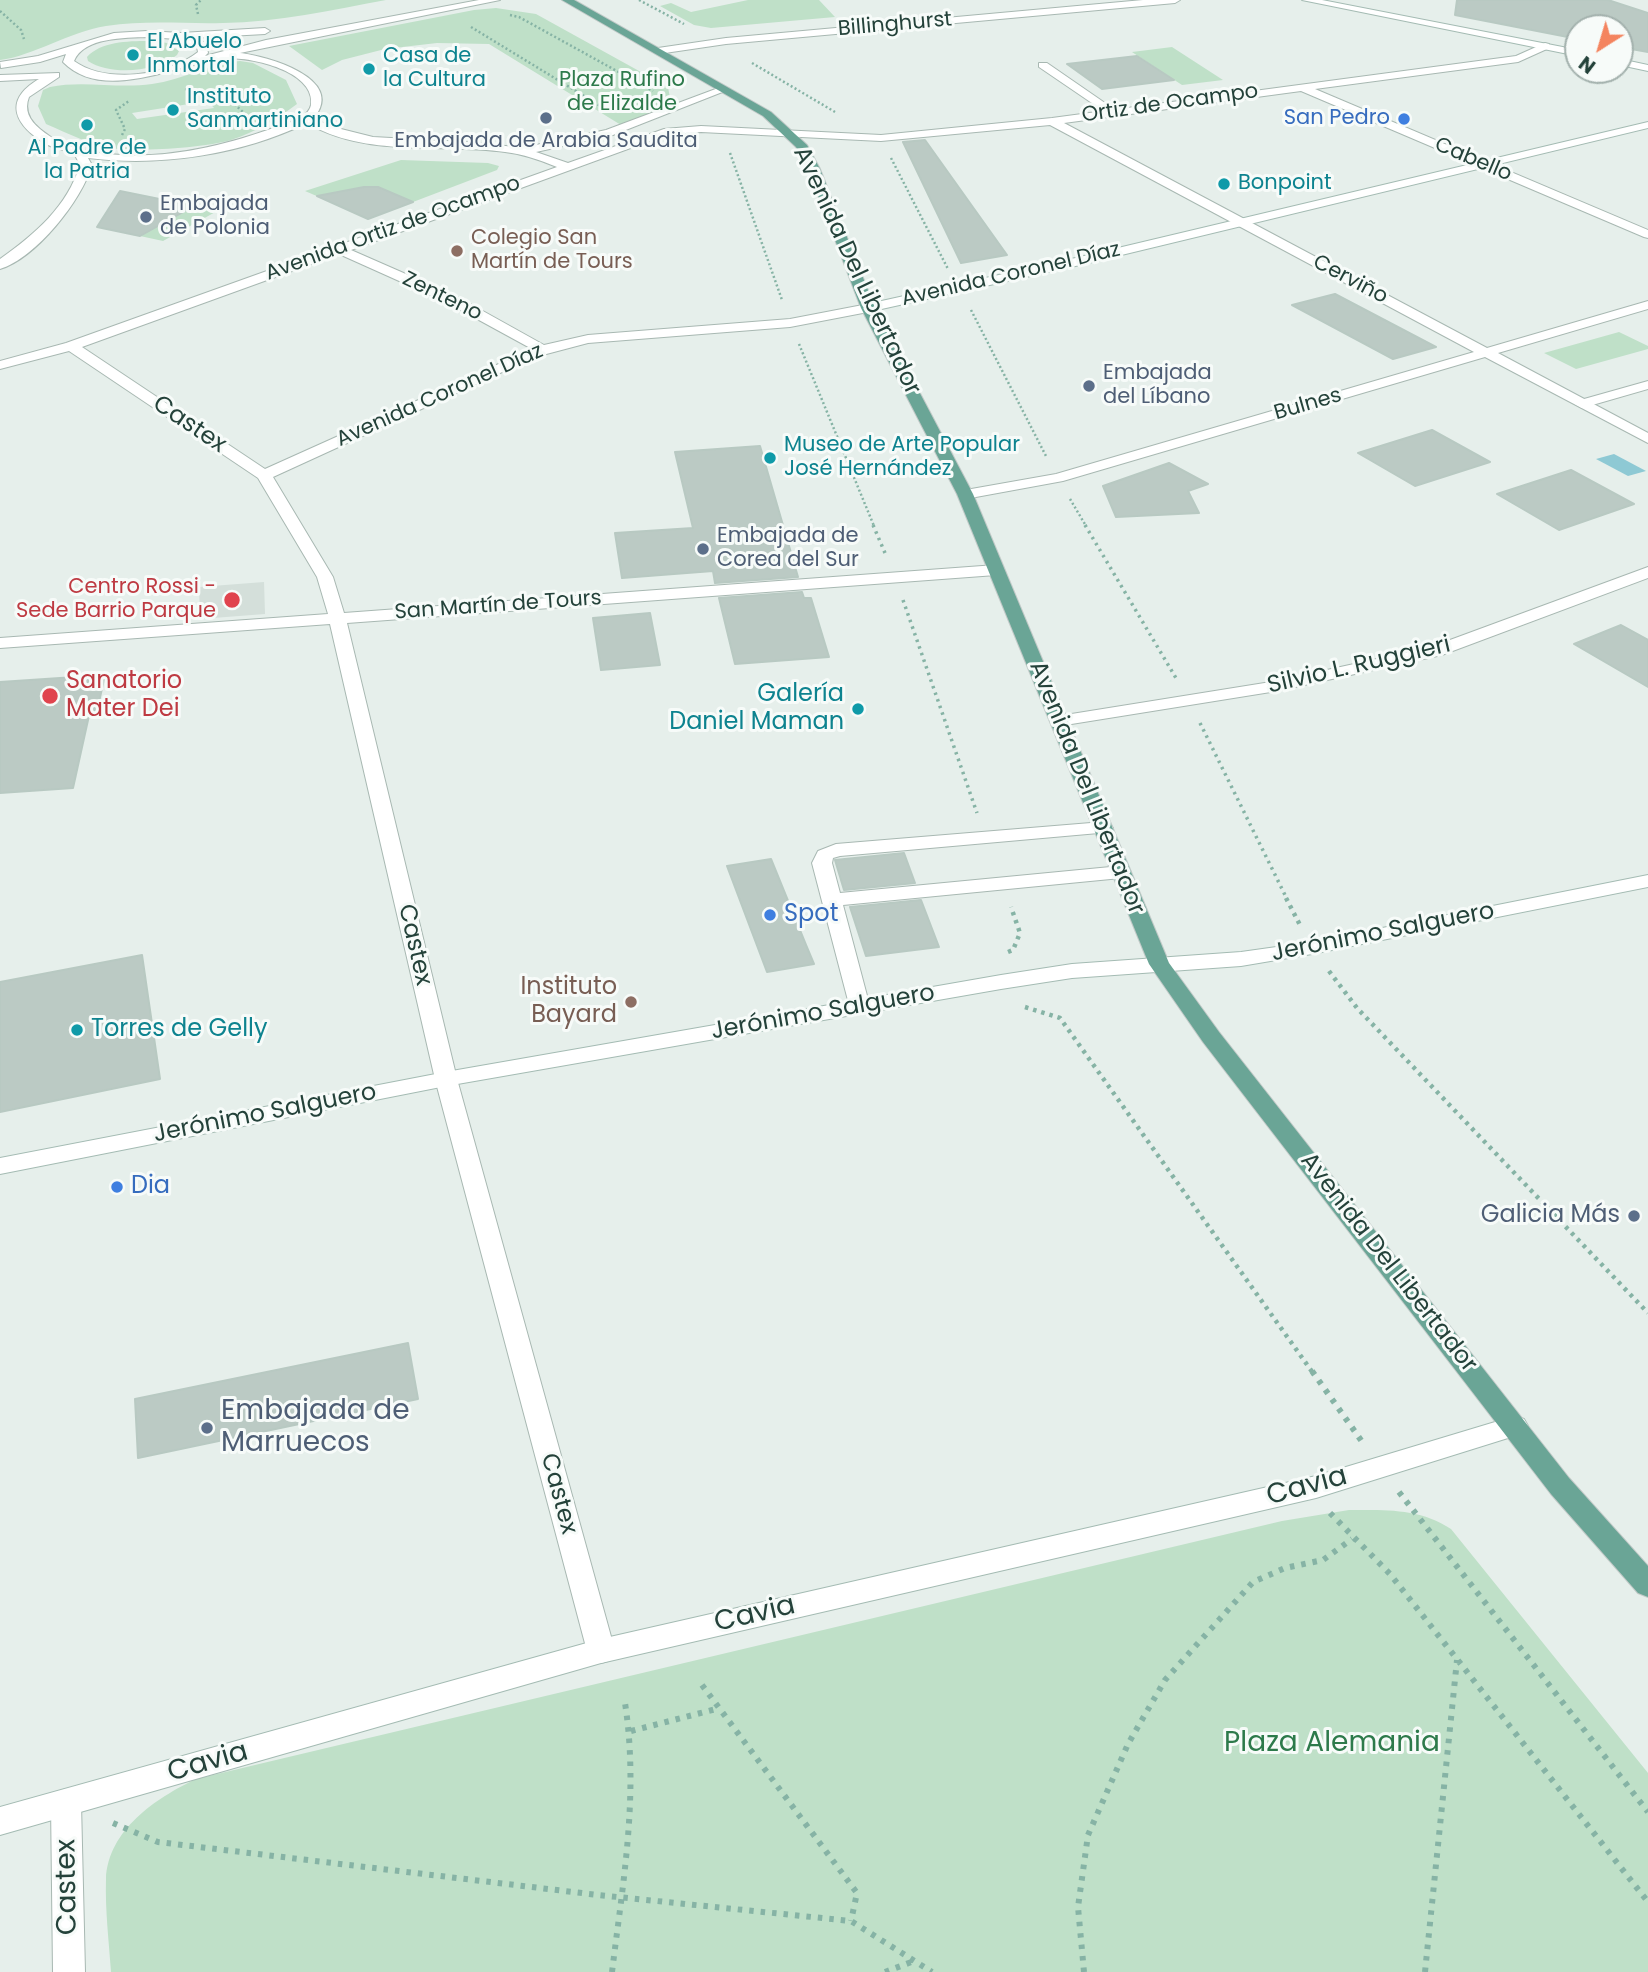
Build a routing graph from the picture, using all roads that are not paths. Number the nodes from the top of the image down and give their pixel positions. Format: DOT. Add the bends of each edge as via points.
graph roads {
  1 [pos="435,0"];
  2 [pos="495,0"];
  3 [pos="567,0"];
  4 [pos="1175,0"];
  5 [pos="1307,0"];
  6 [pos="171,34"];
  7 [pos="1545,46"];
  8 [pos="80,47"];
  9 [pos="1564,50"];
  10 [pos="658,51"];
  11 [pos="218,55"];
  12 [pos="196,62"];
  13 [pos="0,65"];
  14 [pos="1043,65"];
  15 [pos="95,74"];
  16 [pos="55,75"];
  17 [pos="0,78"];
  18 [pos="1299,86"];
  19 [pos="725,89"];
  20 [pos="1112,112"];
  21 [pos="307,118"];
  22 [pos="1052,121"];
  23 [pos="1648,125"];
  24 [pos="791,134"];
  25 [pos="522,151"];
  26 [pos="80,154"];
  27 [pos="1482,164"];
  28 [pos="565,166"];
  29 [pos="1242,222"];
  30 [pos="1648,234"];
  31 [pos="339,249"];
  32 [pos="0,265"];
  33 [pos="1648,305"];
  34 [pos="868,308"];
  35 [pos="71,346"];
  36 [pos="542,349"];
  37 [pos="1487,353"];
  38 [pos="0,365"];
  39 [pos="1648,385"];
  40 [pos="1582,404"];
  41 [pos="1648,439"];
  42 [pos="264,475"];
  43 [pos="965,494"];
  44 [pos="996,570"];
  45 [pos="1648,572"];
  46 [pos="337,617"];
  47 [pos="0,643"];
  48 [pos="1059,721"];
  49 [pos="1103,828"];
  50 [pos="1121,873"];
  51 [pos="1648,881"];
  52 [pos="831,900"];
  53 [pos="1158,964"];
  54 [pos="859,1007"];
  55 [pos="446,1079"];
  56 [pos="0,1166"];
  57 [pos="1515,1426"];
  58 [pos="1648,1585"];
  59 [pos="601,1651"];
  60 [pos="66,1803"];
  61 [pos="0,1821"];
  62 [pos="69,1972"];
  1 -- 6 [label="street" via="278,29 227,35"];
  2 -- 11 [label="street"];
  3 -- 10 [label="main road, Avenida Del Libertador"];
  4 -- 10 [label="street, Billinghurst"];
  5 -- 7 [label="street"];
  6 -- 8 [label="street" via="124,35"];
  6 -- 12 [label="street" via="202,45 203,53"];
  7 -- 9 [label="street"];
  7 -- 18 [label="street, Ortiz de Ocampo" via="1518,59"];
  8 -- 13 [label="street"];
  8 -- 15 [label="street" via="69,55 68,62"];
  10 -- 19 [label="main road, Avenida Del Libertador"];
  11 -- 12 [label="street"];
  11 -- 21 [label="street" via="263,60 299,75 317,101"];
  12 -- 15 [label="street" via="147,74"];
  14 -- 20 [label="street"];
  15 -- 16 [label="street"];
  16 -- 17 [label="street"];
  16 -- 26 [label="street" via="27,93 22,114 39,135"];
  18 -- 20 [label="street, Ortiz de Ocampo"];
  18 -- 27 [label="street, Cabello"];
  19 -- 24 [label="main road, Avenida Del Libertador"];
  19 -- 25 [label="street, Avenida Ortiz de Ocampo" via="622,129"];
  20 -- 22 [label="street, Ortiz de Ocampo"];
  21 -- 25 [label="street" via="326,130 363,139"];
  21 -- 26 [label="street" via="250,141 196,152 152,157"];
  22 -- 24 [label="street, Ortiz de Ocampo" via="881,138"];
  22 -- 29 [label="street, Cerviño"];
  23 -- 27 [label="street, Avenida Coronel Díaz"];
  24 -- 28 [label="street, Avenida Ortiz de Ocampo" via="668,131"];
  24 -- 34 [label="main road, Avenida Del Libertador" via="814,169"];
  25 -- 28 [label="street"];
  26 -- 32 [label="street" via="86,165 74,194 46,230"];
  27 -- 29 [label="street, Avenida Coronel Díaz"];
  27 -- 30 [label="street, Cabello"];
  28 -- 31 [label="street, Avenida Ortiz de Ocampo"];
  29 -- 34 [label="street, Avenida Coronel Díaz"];
  29 -- 37 [label="street, Cerviño"];
  31 -- 35 [label="street, Avenida Ortiz de Ocampo"];
  31 -- 36 [label="street, Zenteno" via="460,303"];
  33 -- 37 [label="street, Bulnes"];
  34 -- 36 [label="street, Avenida Coronel Díaz" via="790,323 614,336"];
  34 -- 43 [label="main road, Avenida Del Libertador"];
  35 -- 38 [label="street, Avenida Ortiz de Ocampo"];
  35 -- 42 [label="street, Castex"];
  36 -- 42 [label="street, Avenida Coronel Díaz"];
  37 -- 40 [label="street, Cerviño"];
  37 -- 43 [label="street, Bulnes" via="1058,478"];
  39 -- 40 [label="street"];
  40 -- 41 [label="street, Cerviño"];
  42 -- 46 [label="street, Castex" via="324,578"];
  43 -- 44 [label="main road, Avenida Del Libertador"];
  44 -- 46 [label="street, San Martín de Tours"];
  44 -- 48 [label="main road, Avenida Del Libertador"];
  45 -- 48 [label="street, Silvio L. Ruggieri" via="1436,651 1277,686"];
  46 -- 47 [label="street, San Martín de Tours"];
  46 -- 55 [label="street, Castex"];
  48 -- 49 [label="main road, Avenida Del Libertador"];
  49 -- 50 [label="main road, Avenida Del Libertador"];
  49 -- 52 [label="street" via="836,850 825,855 822,863"];
  50 -- 52 [label="street"];
  50 -- 53 [label="main road, Avenida Del Libertador"];
  51 -- 53 [label="street, Jerónimo Salguero" via="1312,948"];
  52 -- 54 [label="street"];
  53 -- 54 [label="street, Jerónimo Salguero" via="1072,971"];
  53 -- 57 [label="main road, Avenida Del Libertador"];
  54 -- 55 [label="street, Jerónimo Salguero"];
  55 -- 56 [label="street, Jerónimo Salguero"];
  55 -- 59 [label="street, Castex"];
  57 -- 58 [label="main road, Avenida Del Libertador" via="1560,1486"];
  57 -- 59 [label="street, Cavia" via="1315,1487"];
  59 -- 60 [label="street, Cavia"];
  60 -- 61 [label="street, Cavia"];
  60 -- 62 [label="street, Castex"];
}
